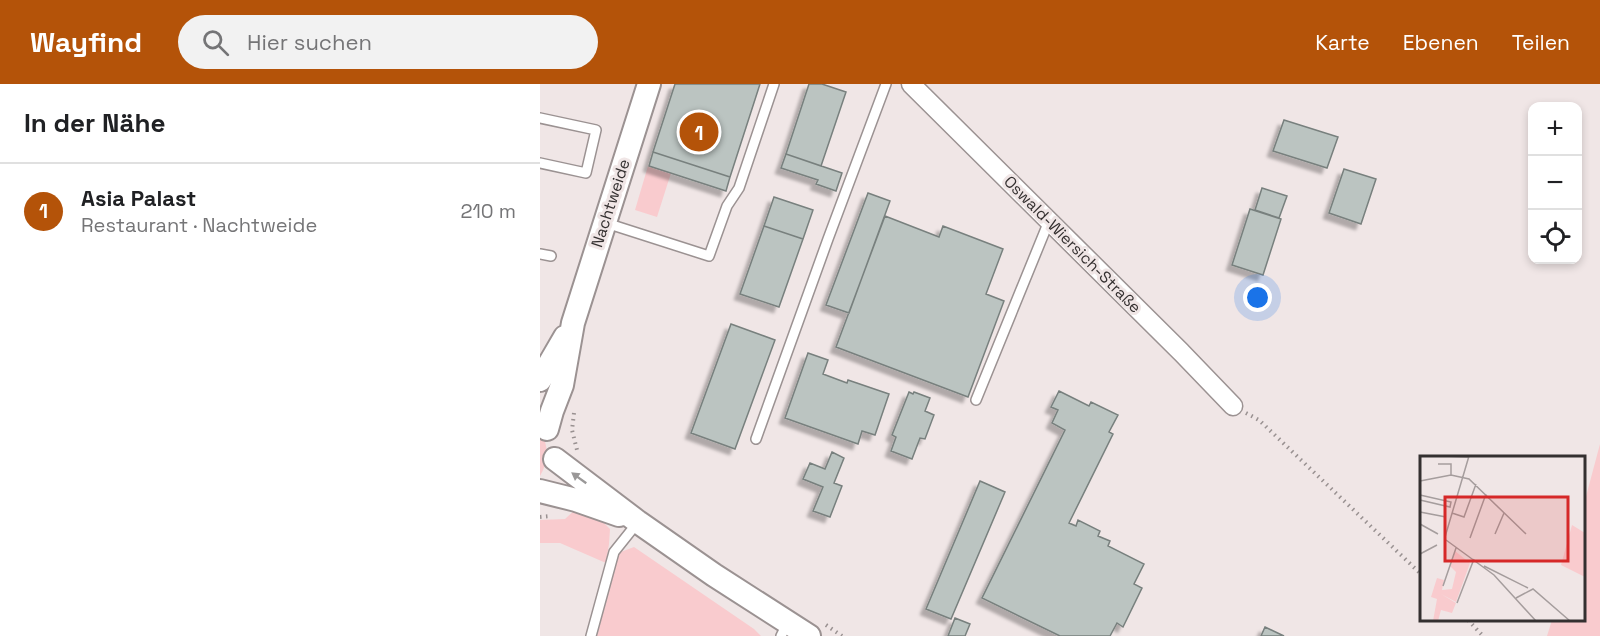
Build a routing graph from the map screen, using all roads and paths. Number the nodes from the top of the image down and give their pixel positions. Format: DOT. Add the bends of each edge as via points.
graph roads {
  1 [pos="649,84"];
  2 [pos="774,84"];
  3 [pos="886,84"];
  4 [pos="911,84"];
  5 [pos="540,118"];
  6 [pos="540,163"];
  7 [pos="1049,221"];
  8 [pos="604,222"];
  9 [pos="540,254"];
  10 [pos="551,256"];
  11 [pos="573,322"];
  12 [pos="540,380"];
  13 [pos="976,400"];
  14 [pos="1233,406"];
  15 [pos="575,410"];
  16 [pos="544,424"];
  17 [pos="756,439"];
  18 [pos="583,456"];
  19 [pos="555,459"];
  20 [pos="540,490"];
  21 [pos="638,522"];
  22 [pos="1420,573"];
  23 [pos="1469,621"];
  24 [pos="784,629"];
  25 [pos="591,636"];
  26 [pos="809,636"];
  27 [pos="1483,636"];
  1 -- 8 [label="street, Nachtweide"];
  2 -- 8 [label="lane" via="739,188 727,206 709,256"];
  3 -- 17 [label="lane"];
  4 -- 7 [label="street, Oswald-Wiersich-Straße"];
  5 -- 6 [label="lane" via="596,130 586,173"];
  7 -- 13 [label="lane"];
  7 -- 14 [label="street, Oswald-Wiersich-Straße"];
  8 -- 11 [label="street, Nachtweide"];
  9 -- 10 [label="lane"];
  11 -- 12 [label="street, Nachtweide"];
  11 -- 16 [label="street, Nachtweide" via="562,385"];
  14 -- 22 [label="path" via="1259,420"];
  15 -- 18 [label="path" via="572,430 576,449"];
  16 -- 19 [label="street" via="554,443"];
  19 -- 20 [label="street"];
  21 -- 19 [label="street, one-way"];
  20 -- 21 [label="street"];
  21 -- 24 [label="street"];
  21 -- 25 [label="lane" via="614,552"];
  23 -- 27 [label="path"];
  24 -- 26 [label="street"];
}
